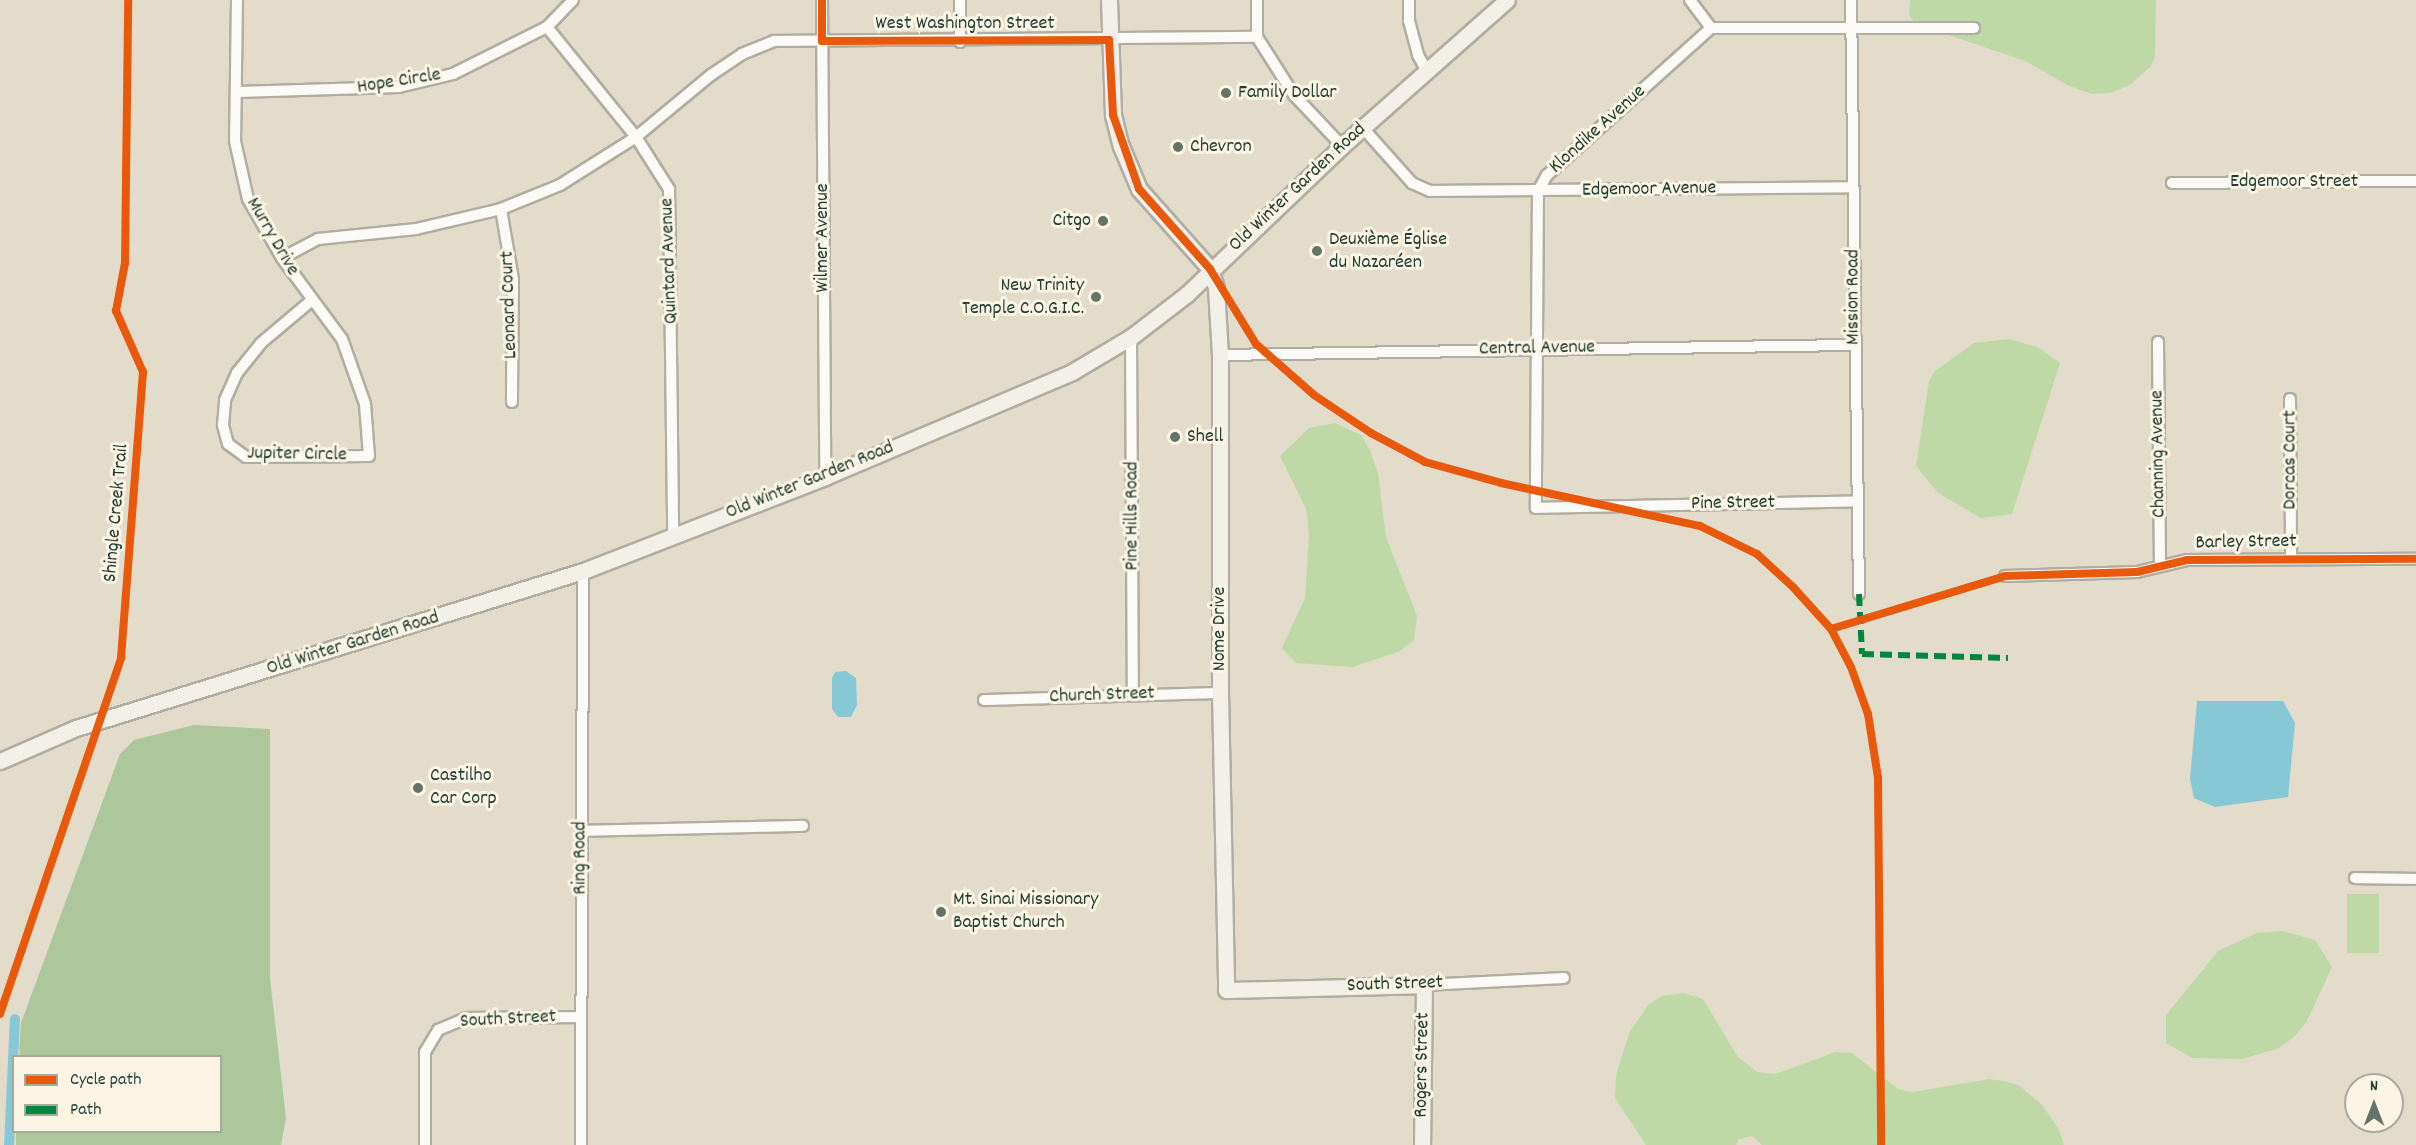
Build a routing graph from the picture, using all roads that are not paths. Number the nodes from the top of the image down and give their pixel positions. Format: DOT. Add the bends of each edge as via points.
graph roads {
  1 [pos="237,0"];
  2 [pos="573,0"];
  3 [pos="822,0"];
  4 [pos="960,0"];
  5 [pos="1109,0"];
  6 [pos="1257,0"];
  7 [pos="1409,0"];
  8 [pos="1508,0"];
  9 [pos="1690,0"];
  10 [pos="1851,0"];
  11 [pos="547,27"];
  12 [pos="1711,28"];
  13 [pos="1851,28"];
  14 [pos="1974,28"];
  15 [pos="1257,38"];
  16 [pos="1109,40"];
  17 [pos="822,41"];
  18 [pos="960,42"];
  19 [pos="1427,71"];
  20 [pos="237,92"];
  21 [pos="1363,128"];
  22 [pos="636,137"];
  23 [pos="1342,146"];
  24 [pos="2416,181"];
  25 [pos="2172,183"];
  26 [pos="1853,187"];
  27 [pos="1538,191"];
  28 [pos="501,209"];
  29 [pos="282,258"];
  30 [pos="1210,269"];
  31 [pos="312,300"];
  32 [pos="1131,338"];
  33 [pos="2158,342"];
  34 [pos="1853,345"];
  35 [pos="1537,348"];
  36 [pos="1220,355"];
  37 [pos="2290,399"];
  38 [pos="512,402"];
  39 [pos="369,456"];
  40 [pos="825,477"];
  41 [pos="1858,501"];
  42 [pos="1536,508"];
  43 [pos="673,537"];
  44 [pos="2291,558"];
  45 [pos="2416,559"];
  46 [pos="2160,566"];
  47 [pos="583,571"];
  48 [pos="2005,576"];
  49 [pos="1859,594"];
  50 [pos="1220,693"];
  51 [pos="1133,694"];
  52 [pos="984,700"];
  53 [pos="0,761"];
  54 [pos="803,826"];
  55 [pos="581,831"];
  56 [pos="2355,878"];
  57 [pos="2416,879"];
  58 [pos="1564,978"];
  59 [pos="1424,985"];
  60 [pos="1226,990"];
  61 [pos="581,1017"];
  62 [pos="425,1145"];
  63 [pos="581,1145"];
  64 [pos="1422,1145"];
  1 -- 20 [label="street, Murry Drive"];
  2 -- 11 [label="street, Hope Circle"];
  3 -- 17 [label="street, Wilmer Avenue"];
  4 -- 18 [label="street"];
  5 -- 16 [label="main road"];
  6 -- 15 [label="street"];
  7 -- 19 [label="street" via="1414,42"];
  8 -- 19 [label="main road, Old Winter Garden Road"];
  9 -- 12 [label="street"];
  10 -- 13 [label="street, Mission Road"];
  11 -- 20 [label="street, Hope Circle" via="453,74 399,87"];
  11 -- 22 [label="street, Quintard Avenue"];
  12 -- 13 [label="street"];
  12 -- 27 [label="street, Klondike Avenue" via="1547,175"];
  13 -- 14 [label="street"];
  13 -- 26 [label="street, Mission Road"];
  15 -- 16 [label="street, West Washington Street"];
  15 -- 23 [label="street" via="1294,95"];
  16 -- 18 [label="street, West Washington Street"];
  16 -- 30 [label="main road" via="1113,116 1139,189"];
  17 -- 18 [label="street, West Washington Street"];
  17 -- 22 [label="street, West Washington Street" via="774,41 742,54"];
  17 -- 40 [label="street, Wilmer Avenue"];
  19 -- 21 [label="main road, Old Winter Garden Road"];
  20 -- 29 [label="street, Murry Drive" via="235,141 248,198"];
  21 -- 23 [label="main road, Old Winter Garden Road"];
  21 -- 27 [label="street, Edgemoor Avenue" via="1412,183 1430,191"];
  22 -- 28 [label="street, West Washington Street" via="560,185"];
  22 -- 43 [label="street, Quintard Avenue" via="669,189"];
  23 -- 30 [label="main road, Old Winter Garden Road"];
  24 -- 25 [label="street, Edgemoor Street"];
  26 -- 27 [label="street, Edgemoor Avenue"];
  26 -- 34 [label="street, Mission Road"];
  27 -- 35 [label="street, Klondike Avenue"];
  28 -- 29 [label="street, West Washington Street" via="416,229 318,239"];
  28 -- 38 [label="street, Leonard Court" via="513,279"];
  29 -- 31 [label="street, Murry Drive"];
  30 -- 32 [label="main road, Old Winter Garden Road" via="1187,294"];
  30 -- 36 [label="main road, Nome Drive" via="1216,288"];
  31 -- 39 [label="street, Murry Drive" via="342,339 354,366 365,404"];
  31 -- 39 [label="street, Jupiter Circle" via="261,343 237,373 225,400 223,425 228,444 246,458"];
  32 -- 40 [label="main road, Old Winter Garden Road" via="1047,384"];
  32 -- 51 [label="street, Pine Hills Road"];
  33 -- 46 [label="street, Channing Avenue"];
  34 -- 35 [label="street, Central Avenue"];
  34 -- 41 [label="street, Mission Road"];
  35 -- 36 [label="street, Central Avenue"];
  35 -- 42 [label="street, Klondike Avenue"];
  36 -- 50 [label="main road, Nome Drive"];
  37 -- 44 [label="street, Dorcas Court"];
  40 -- 43 [label="main road, Old Winter Garden Road"];
  41 -- 42 [label="street, Pine Street"];
  41 -- 49 [label="street, Mission Road"];
  43 -- 47 [label="main road, Old Winter Garden Road"];
  44 -- 45 [label="street, Barley Street"];
  44 -- 46 [label="street, Barley Street" via="2187,560"];
  46 -- 48 [label="street, Barley Street" via="2137,572"];
  47 -- 53 [label="main road, Old Winter Garden Road" via="76,728"];
  47 -- 55 [label="street, Ring Road"];
  50 -- 51 [label="street, Church Street"];
  50 -- 60 [label="main road, Nome Drive"];
  51 -- 52 [label="street, Church Street"];
  54 -- 55 [label="street"];
  55 -- 61 [label="street, Ring Road"];
  56 -- 57 [label="street"];
  58 -- 59 [label="street, South Street"];
  59 -- 60 [label="main road, South Street"];
  59 -- 64 [label="main road, Rogers Street"];
  61 -- 62 [label="street, South Street" via="465,1018 438,1030 425,1052"];
  61 -- 63 [label="street, Ring Road"];
}
